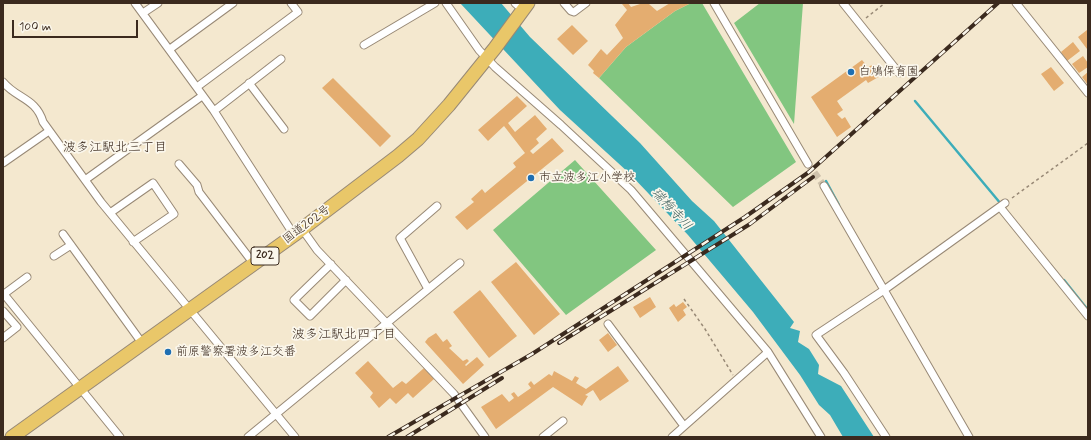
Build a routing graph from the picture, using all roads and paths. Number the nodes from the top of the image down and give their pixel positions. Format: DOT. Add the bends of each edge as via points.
graph roads {
  1 [pos="135,3"];
  2 [pos="158,3"];
  3 [pos="234,3"];
  4 [pos="291,3"];
  5 [pos="435,3"];
  6 [pos="446,3"];
  7 [pos="564,3"];
  8 [pos="586,3"];
  9 [pos="714,3"];
  10 [pos="843,3"];
  11 [pos="885,3"];
  12 [pos="1016,3"];
  13 [pos="521,8"];
  14 [pos="143,14"];
  15 [pos="860,24"];
  16 [pos="364,45"];
  17 [pos="170,49"];
  18 [pos="491,53"];
  19 [pos="281,59"];
  20 [pos="899,73"];
  21 [pos="3,82"];
  22 [pos="249,83"];
  23 [pos="197,87"];
  24 [pos="1088,93"];
  25 [pos="202,96"];
  26 [pos="214,110"];
  27 [pos="284,129"];
  28 [pos="49,131"];
  29 [pos="1088,143"];
  30 [pos="3,162"];
  31 [pos="179,164"];
  32 [pos="808,164"];
  33 [pos="85,180"];
  34 [pos="824,186"];
  35 [pos="1002,205"];
  36 [pos="437,206"];
  37 [pos="110,213"];
  38 [pos="298,232"];
  39 [pos="63,234"];
  40 [pos="133,242"];
  41 [pos="71,245"];
  42 [pos="54,256"];
  43 [pos="460,263"];
  44 [pos="254,264"];
  45 [pos="331,264"];
  46 [pos="27,277"];
  47 [pos="346,280"];
  48 [pos="428,289"];
  49 [pos="884,290"];
  50 [pos="4,293"];
  51 [pos="684,299"];
  52 [pos="3,310"];
  53 [pos="188,310"];
  54 [pos="1088,316"];
  55 [pos="387,323"];
  56 [pos="608,324"];
  57 [pos="3,338"];
  58 [pos="142,343"];
  59 [pos="768,352"];
  60 [pos="736,380"];
  61 [pos="80,389"];
  62 [pos="276,413"];
  63 [pos="563,421"];
  64 [pos="684,426"];
  65 [pos="12,437"];
  66 [pos="120,437"];
  67 [pos="248,437"];
  68 [pos="295,437"];
  69 [pos="485,437"];
  70 [pos="543,437"];
  71 [pos="672,437"];
  72 [pos="821,437"];
  73 [pos="886,437"];
  74 [pos="969,437"];
  1 -- 14 [label="street"];
  2 -- 14 [label="street"];
  3 -- 17 [label="street"];
  4 -- 23 [label="street" via="298,12"];
  5 -- 16 [label="street"];
  6 -- 18 [label="street"];
  7 -- 8 [label="street" via="574,12"];
  9 -- 32 [label="street"];
  10 -- 15 [label="street"];
  11 -- 15 [label="path"];
  12 -- 24 [label="street"];
  13 -- 18 [label="highway, 国道202号 / 202"];
  14 -- 17 [label="street"];
  15 -- 20 [label="street"];
  17 -- 23 [label="street"];
  18 -- 38 [label="highway, 国道202号 / 202" via="418,139"];
  18 -- 59 [label="street" via="630,190"];
  19 -- 22 [label="street"];
  21 -- 28 [label="street" via="40,112"];
  22 -- 26 [label="street"];
  22 -- 27 [label="street"];
  23 -- 25 [label="street"];
  25 -- 26 [label="street"];
  25 -- 33 [label="street"];
  26 -- 38 [label="street"];
  28 -- 30 [label="street"];
  28 -- 33 [label="street"];
  29 -- 35 [label="path"];
  31 -- 44 [label="street"];
  33 -- 37 [label="street"];
  34 -- 49 [label="street"];
  35 -- 49 [label="street"];
  35 -- 54 [label="street"];
  36 -- 48 [label="street" via="400,238"];
  37 -- 40 [label="street"];
  37 -- 40 [label="street" via="153,183 174,214"];
  38 -- 44 [label="highway, 国道202号 / 202"];
  38 -- 45 [label="street"];
  39 -- 41 [label="street"];
  40 -- 53 [label="street"];
  41 -- 42 [label="street"];
  41 -- 58 [label="street"];
  43 -- 48 [label="street"];
  44 -- 53 [label="highway, 国道202号 / 202"];
  45 -- 47 [label="street"];
  45 -- 47 [label="street" via="294,300 310,316"];
  46 -- 50 [label="street"];
  47 -- 55 [label="street"];
  48 -- 55 [label="street"];
  49 -- 73 [label="street" via="816,335"];
  49 -- 74 [label="street"];
  50 -- 61 [label="street"];
  51 -- 60 [label="path" via="705,328"];
  52 -- 57 [label="street" via="17,327"];
  53 -- 58 [label="highway, 国道202号 / 202"];
  53 -- 62 [label="street"];
  55 -- 62 [label="street"];
  55 -- 69 [label="street" via="454,394"];
  56 -- 64 [label="street"];
  58 -- 61 [label="highway, 国道202号 / 202"];
  59 -- 60 [label="street"];
  59 -- 72 [label="street"];
  60 -- 64 [label="street"];
  61 -- 65 [label="highway, 国道202号 / 202"];
  61 -- 66 [label="street"];
  62 -- 67 [label="street"];
  62 -- 68 [label="street"];
  63 -- 70 [label="street"];
  64 -- 71 [label="street"];
}
